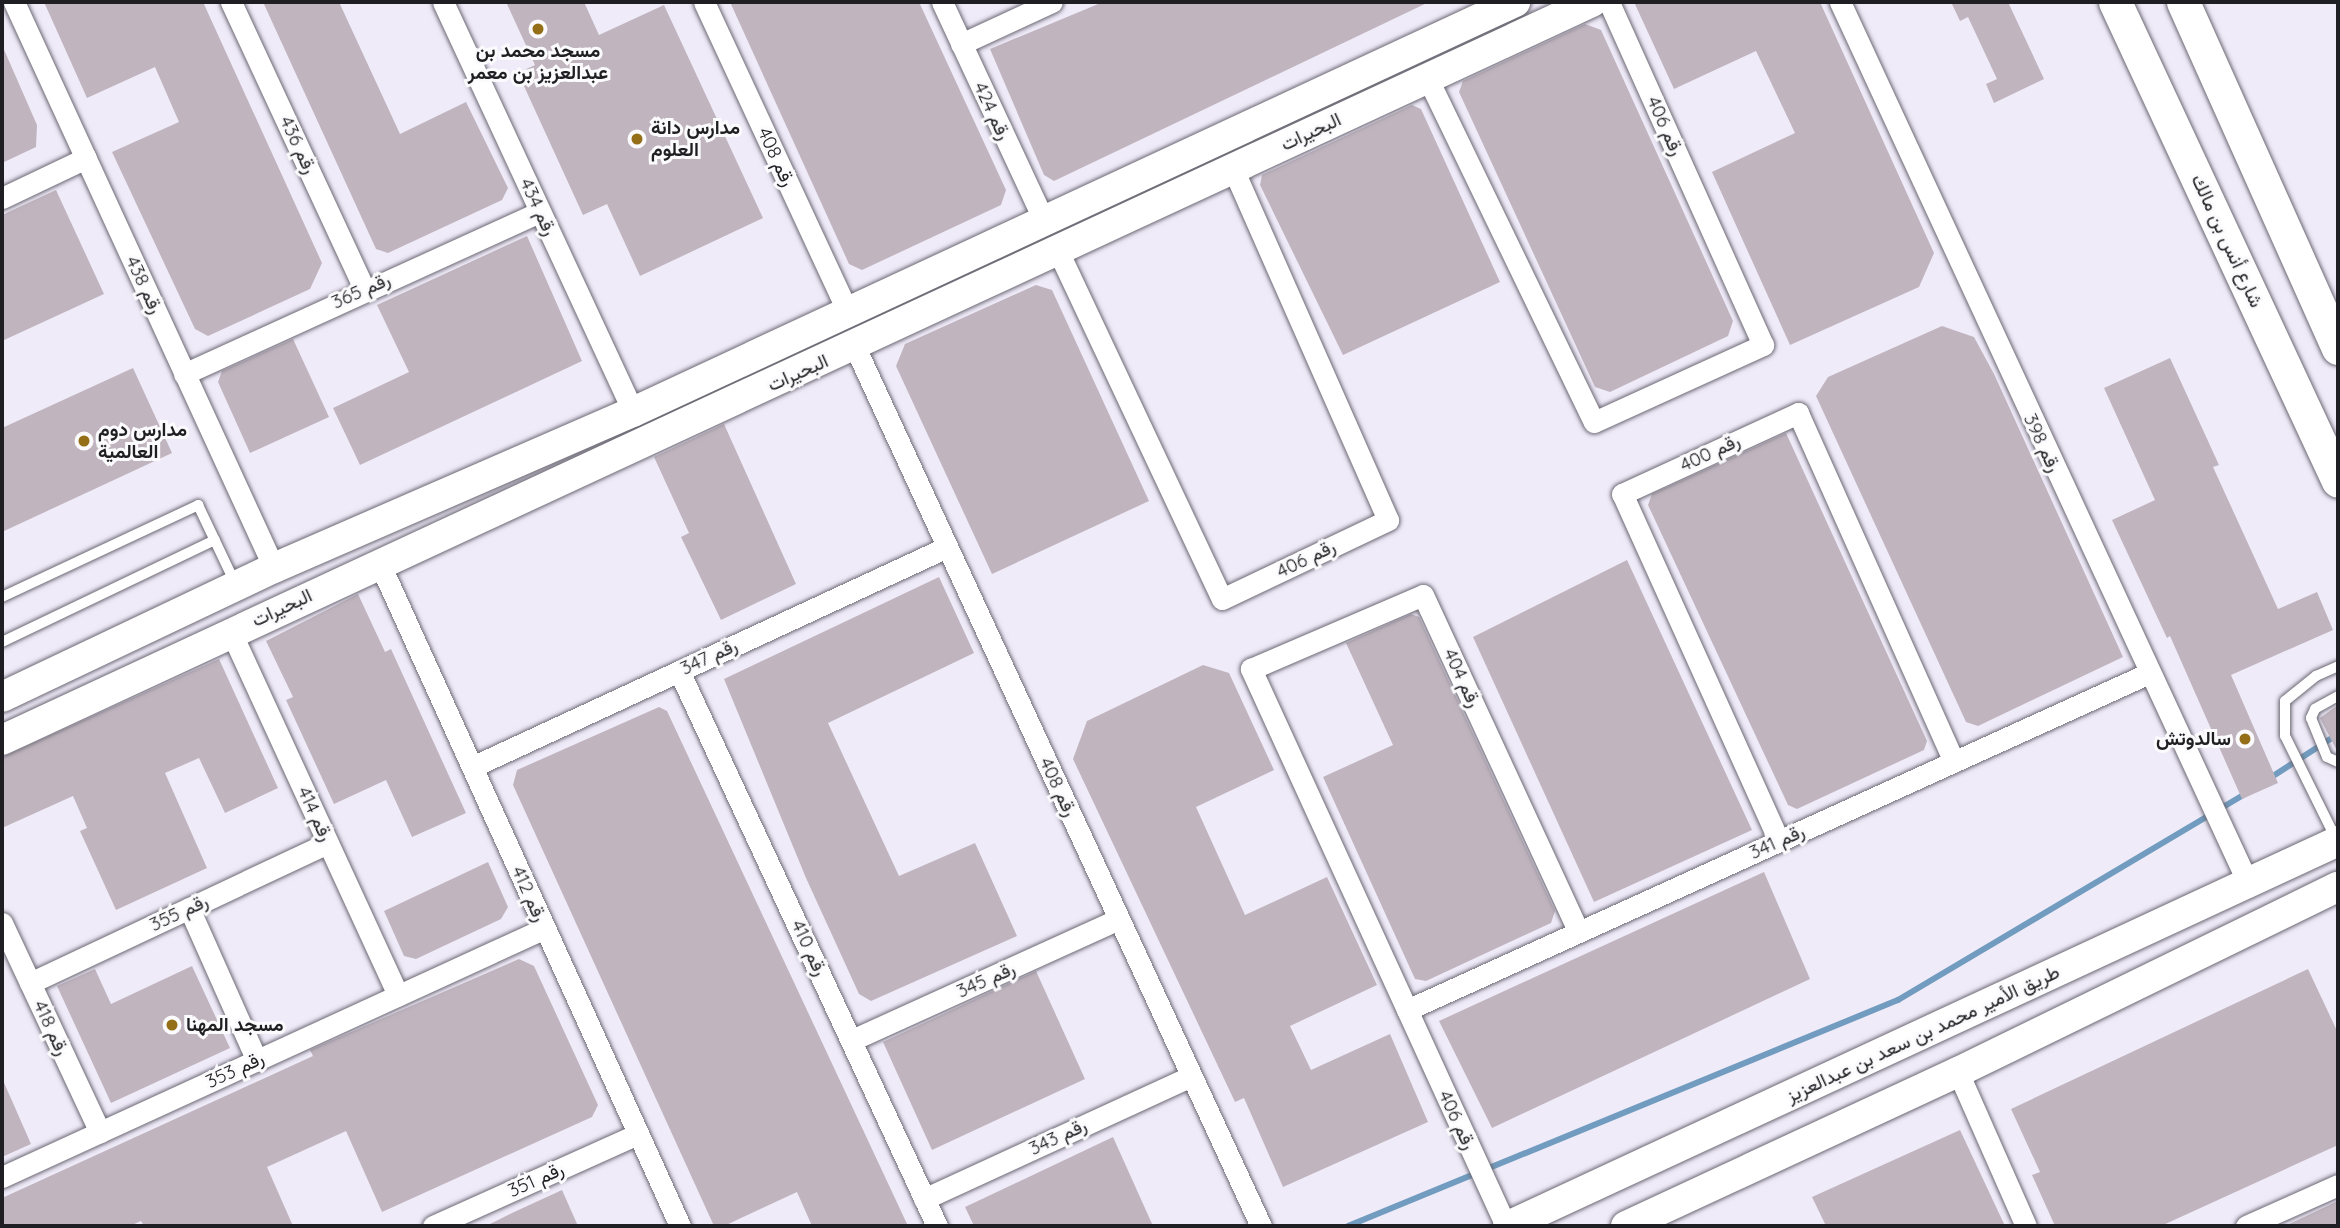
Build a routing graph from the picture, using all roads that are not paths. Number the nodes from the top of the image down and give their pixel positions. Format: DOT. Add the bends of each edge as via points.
graph roads {
  1 [pos="231,2"];
  2 [pos="443,2"];
  3 [pos="704,2"];
  4 [pos="942,2"];
  5 [pos="1052,2"];
  6 [pos="1515,2"];
  7 [pos="1592,2"];
  8 [pos="1609,2"];
  9 [pos="1840,2"];
  10 [pos="2115,2"];
  11 [pos="2183,2"];
  12 [pos="11,9"];
  13 [pos="961,44"];
  14 [pos="1427,77"];
  15 [pos="86,158"];
  16 [pos="1233,169"];
  17 [pos="2,198"];
  18 [pos="540,212"];
  19 [pos="1044,221"];
  20 [pos="1059,253"];
  21 [pos="364,289"];
  22 [pos="848,312"];
  23 [pos="855,347"];
  24 [pos="2338,348"];
  25 [pos="184,374"];
  26 [pos="630,413"];
  27 [pos="640,444"];
  28 [pos="2338,481"];
  29 [pos="215,540"];
  30 [pos="947,547"];
  31 [pos="379,562"];
  32 [pos="274,568"];
  33 [pos="236,586"];
  34 [pos="2,597"];
  35 [pos="231,632"];
  36 [pos="2,642"];
  37 [pos="2338,666"];
  38 [pos="1251,669"];
  39 [pos="679,671"];
  40 [pos="2147,674"];
  41 [pos="2338,696"];
  42 [pos="2,697"];
  43 [pos="2,740"];
  44 [pos="1954,762"];
  45 [pos="2338,762"];
  46 [pos="472,767"];
  47 [pos="1779,841"];
  48 [pos="2338,841"];
  49 [pos="328,842"];
  50 [pos="2248,883"];
  51 [pos="2338,887"];
  52 [pos="189,908"];
  53 [pos="1119,919"];
  54 [pos="2,923"];
  55 [pos="545,928"];
  56 [pos="1579,932"];
  57 [pos="30,983"];
  58 [pos="398,996"];
  59 [pos="1407,1010"];
  60 [pos="852,1040"];
  61 [pos="257,1061"];
  62 [pos="1958,1072"];
  63 [pos="1191,1076"];
  64 [pos="100,1132"];
  65 [pos="638,1134"];
  66 [pos="2,1177"];
  67 [pos="2338,1185"];
  68 [pos="925,1199"];
  69 [pos="433,1226"];
  70 [pos="680,1226"];
  71 [pos="937,1226"];
  72 [pos="1261,1226"];
  73 [pos="1507,1226"];
  74 [pos="1626,1226"];
  75 [pos="2026,1226"];
  76 [pos="2246,1226"];
  1 -- 21 [label="street, رقم 436"];
  2 -- 18 [label="street, رقم 434"];
  3 -- 22 [label="street, رقم 408"];
  4 -- 13 [label="street, رقم 424"];
  5 -- 13 [label="street"];
  6 -- 19 [label="street, البحيرات"];
  7 -- 14 [label="street, البحيرات"];
  8 -- 14 [label="street, رقم 406" via="1763,345 1594,422"];
  9 -- 40 [label="street, رقم 398"];
  10 -- 28 [label="main road, شارع أنس بن مالك"];
  11 -- 24 [label="main road"];
  12 -- 15 [label="street, رقم 438"];
  13 -- 19 [label="street, رقم 424"];
  14 -- 16 [label="street, البحيرات"];
  15 -- 17 [label="street"];
  15 -- 25 [label="street, رقم 438"];
  16 -- 20 [label="street, البحيرات"];
  16 -- 20 [label="street, رقم 406" via="1388,520 1222,599"];
  18 -- 21 [label="street, رقم 365"];
  18 -- 26 [label="street, رقم 434"];
  19 -- 22 [label="street, البحيرات"];
  20 -- 23 [label="street, البحيرات"];
  21 -- 25 [label="street, رقم 365"];
  22 -- 26 [label="street, البحيرات"];
  23 -- 27 [label="street, البحيرات"];
  23 -- 30 [label="street, رقم 408"];
  25 -- 32 [label="street, رقم 438"];
  26 -- 27 [label="street"];
  26 -- 32 [label="street, البحيرات"];
  27 -- 31 [label="street, البحيرات"];
  29 -- 33 [label="lane"];
  29 -- 34 [label="lane" via="198,505"];
  29 -- 36 [label="lane"];
  30 -- 39 [label="street, رقم 347"];
  30 -- 53 [label="street, رقم 408"];
  31 -- 35 [label="street, البحيرات"];
  31 -- 46 [label="street, رقم 412"];
  32 -- 33 [label="street, البحيرات"];
  33 -- 42 [label="street, البحيرات"];
  35 -- 43 [label="street, البحيرات"];
  35 -- 49 [label="street, رقم 414"];
  37 -- 48 [label="lane" via="2316,676 2285,701 2285,736"];
  38 -- 56 [label="street, رقم 404" via="1423,595"];
  38 -- 59 [label="street, رقم 406"];
  39 -- 46 [label="street, رقم 347"];
  39 -- 60 [label="street, رقم 410"];
  40 -- 44 [label="street, رقم 341"];
  40 -- 50 [label="street, رقم 398"];
  41 -- 45 [label="lane" via="2315,709 2311,718 2327,757"];
  44 -- 47 [label="street, رقم 341"];
  44 -- 47 [label="street, رقم 400" via="1798,413 1622,494"];
  46 -- 55 [label="street, رقم 412"];
  47 -- 56 [label="street, رقم 341"];
  48 -- 50 [label="street, طريق الأمير محمد بن سعد بن عبدالعزيز"];
  49 -- 52 [label="street, رقم 355"];
  49 -- 58 [label="street, رقم 414"];
  50 -- 73 [label="street, طريق الأمير محمد بن سعد بن عبدالعزيز"];
  51 -- 62 [label="street"];
  52 -- 57 [label="street, رقم 355"];
  52 -- 61 [label="street"];
  53 -- 60 [label="street, رقم 345"];
  53 -- 63 [label="street, رقم 408"];
  54 -- 57 [label="street, رقم 418"];
  55 -- 58 [label="street, رقم 353"];
  55 -- 65 [label="street, رقم 412"];
  56 -- 59 [label="street, رقم 341"];
  57 -- 64 [label="street, رقم 418"];
  58 -- 61 [label="street, رقم 353"];
  59 -- 73 [label="street, رقم 406"];
  60 -- 68 [label="street, رقم 410"];
  61 -- 64 [label="street, رقم 353"];
  62 -- 74 [label="street"];
  62 -- 75 [label="street"];
  63 -- 68 [label="street, رقم 343"];
  63 -- 72 [label="street, رقم 408"];
  64 -- 66 [label="street, رقم 353"];
  65 -- 69 [label="street, رقم 351"];
  65 -- 70 [label="street, رقم 412"];
  67 -- 76 [label="street"];
  68 -- 71 [label="street, رقم 410"];
}
